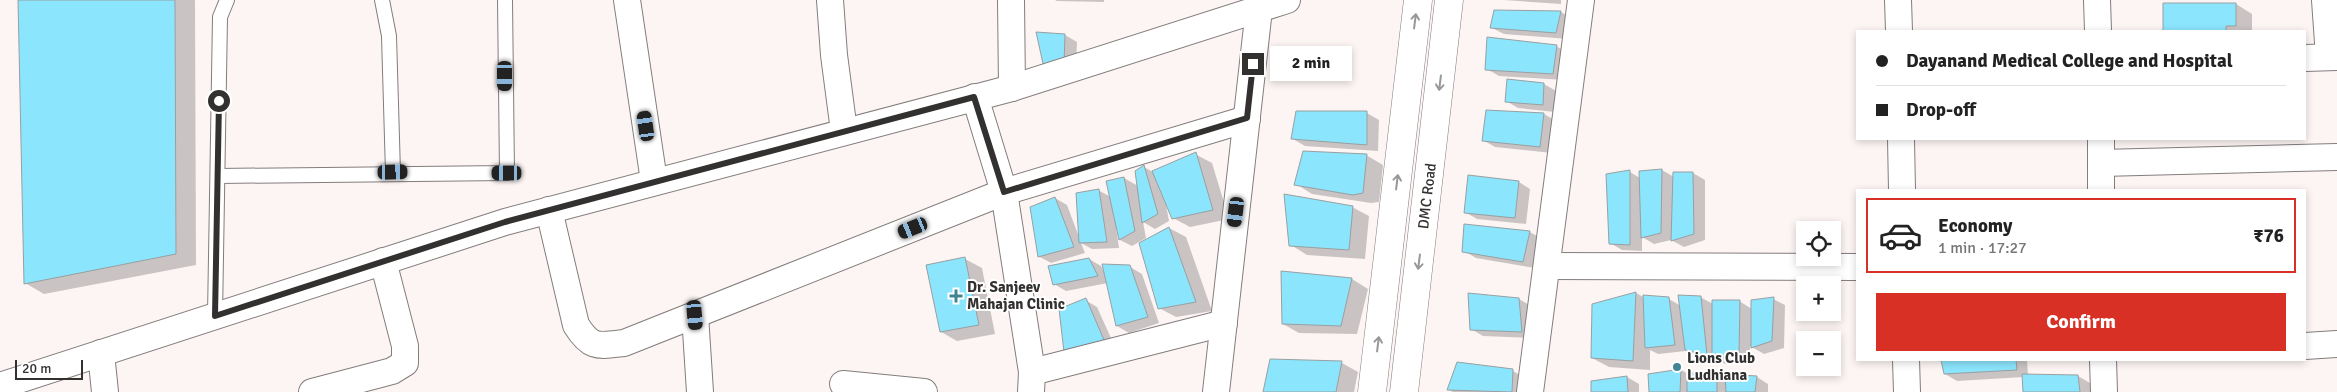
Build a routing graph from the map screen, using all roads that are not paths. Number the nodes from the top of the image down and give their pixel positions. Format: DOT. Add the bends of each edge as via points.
graph roads {
  1 [pos="227,0"];
  2 [pos="382,0"];
  3 [pos="505,0"];
  4 [pos="627,0"];
  5 [pos="830,0"];
  6 [pos="1011,0"];
  7 [pos="1287,0"];
  8 [pos="1418,0"];
  9 [pos="1449,0"];
  10 [pos="1581,0"];
  11 [pos="1898,0"];
  12 [pos="2097,0"];
  13 [pos="2325,0"];
  14 [pos="1259,9"];
  15 [pos="1899,30"];
  16 [pos="2098,30"];
  17 [pos="2324,57"];
  18 [pos="1012,88"];
  19 [pos="974,97"];
  20 [pos="1247,118"];
  21 [pos="844,131"];
  22 [pos="1901,140"];
  23 [pos="2101,151"];
  24 [pos="2337,157"];
  25 [pos="393,172"];
  26 [pos="218,176"];
  27 [pos="654,181"];
  28 [pos="1902,189"];
  29 [pos="2101,189"];
  30 [pos="1004,192"];
  31 [pos="549,210"];
  32 [pos="383,261"];
  33 [pos="1548,266"];
  34 [pos="1856,267"];
  35 [pos="695,315"];
  36 [pos="215,316"];
  37 [pos="1224,323"];
  38 [pos="2337,344"];
  39 [pos="2306,346"];
  40 [pos="101,353"];
  41 [pos="1906,361"];
  42 [pos="2103,361"];
  43 [pos="1031,382"];
  44 [pos="844,384"];
  45 [pos="0,386"];
  46 [pos="105,392"];
  47 [pos="312,392"];
  48 [pos="700,392"];
  49 [pos="924,392"];
  50 [pos="1216,392"];
  51 [pos="1372,392"];
  52 [pos="1404,392"];
  53 [pos="1530,392"];
  54 [pos="1907,392"];
  55 [pos="2104,392"];
  1 -- 26 [label="lane" via="220,17"];
  2 -- 25 [label="lane" via="389,36"];
  3 -- 25 [label="lane" via="507,173"];
  4 -- 27 [label="street"];
  5 -- 21 [label="street"];
  6 -- 18 [label="street"];
  7 -- 14 [label="street"];
  51 -- 8 [label="street, one-way"];
  9 -- 52 [label="street, DMC Road, one-way"];
  10 -- 33 [label="street"];
  11 -- 15 [label="street"];
  12 -- 16 [label="street"];
  13 -- 17 [label="street"];
  14 -- 18 [label="street"];
  14 -- 20 [label="street"];
  18 -- 19 [label="street"];
  19 -- 21 [label="street"];
  19 -- 30 [label="street"];
  20 -- 30 [label="street"];
  20 -- 37 [label="street"];
  21 -- 27 [label="street"];
  22 -- 28 [label="street"];
  23 -- 24 [label="street"];
  23 -- 29 [label="street"];
  25 -- 26 [label="lane"];
  26 -- 36 [label="lane"];
  27 -- 31 [label="street"];
  30 -- 35 [label="street"];
  30 -- 43 [label="street"];
  31 -- 32 [label="street"];
  31 -- 35 [label="street" via="572,314 585,339 594,345 624,343"];
  32 -- 36 [label="street"];
  32 -- 47 [label="street" via="405,346 405,363 392,371"];
  33 -- 34 [label="street"];
  33 -- 53 [label="street"];
  35 -- 48 [label="street"];
  36 -- 40 [label="street"];
  37 -- 43 [label="street"];
  37 -- 50 [label="street"];
  38 -- 39 [label="street"];
  40 -- 45 [label="street"];
  40 -- 46 [label="street"];
  41 -- 54 [label="street"];
  42 -- 55 [label="street"];
  44 -- 49 [label="street"];
}
